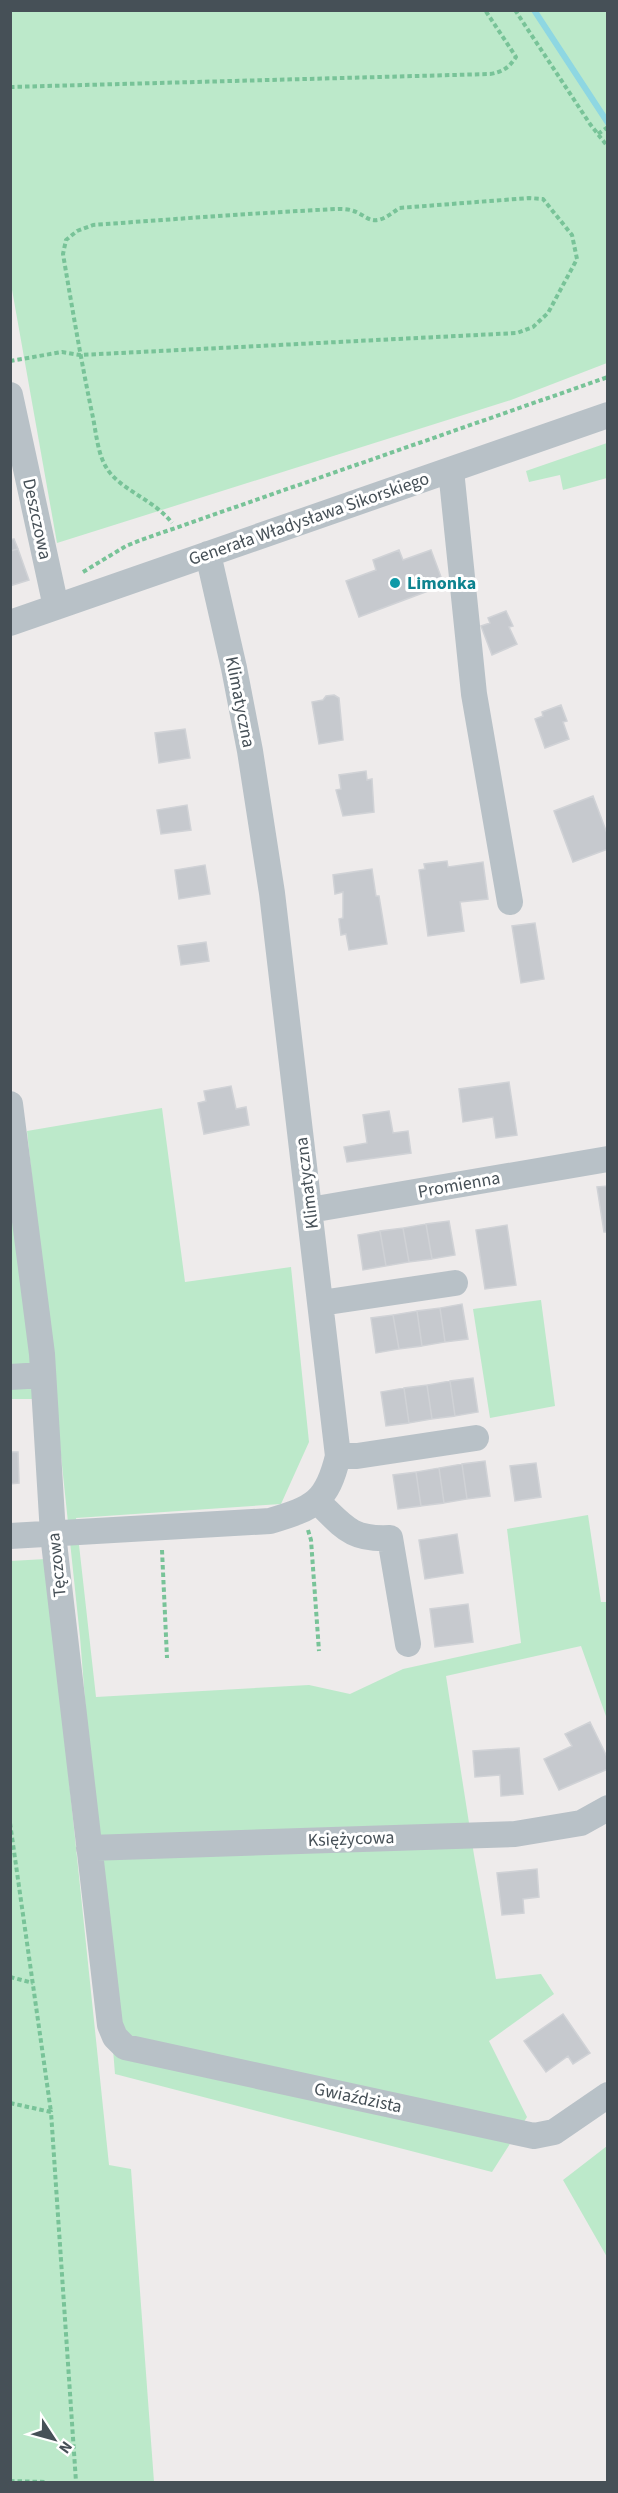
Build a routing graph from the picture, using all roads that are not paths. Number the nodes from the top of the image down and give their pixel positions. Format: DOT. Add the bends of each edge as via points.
graph roads {
  1 [pos="10,395"];
  2 [pos="608,415"];
  3 [pos="451,470"];
  4 [pos="208,554"];
  5 [pos="54,598"];
  6 [pos="10,623"];
  7 [pos="510,902"];
  8 [pos="10,1104"];
  9 [pos="608,1159"];
  10 [pos="310,1210"];
  11 [pos="455,1283"];
  12 [pos="321,1303"];
  13 [pos="44,1376"];
  14 [pos="10,1377"];
  15 [pos="476,1438"];
  16 [pos="338,1456"];
  17 [pos="310,1506"];
  18 [pos="53,1533"];
  19 [pos="10,1536"];
  20 [pos="408,1644"];
  21 [pos="608,1808"];
  22 [pos="89,1848"];
  23 [pos="110,2025"];
  24 [pos="608,2095"];
  1 -- 5 [label="street, Deszczowa"];
  2 -- 3 [label="street, Generała Władysława Sikorskiego"];
  3 -- 4 [label="street, Generała Władysława Sikorskiego"];
  3 -- 7 [label="street" via="474,694"];
  4 -- 5 [label="street, Generała Władysława Sikorskiego"];
  4 -- 10 [label="street, Klimatyczna" via="250,751 272,893"];
  5 -- 6 [label="street, Generała Władysława Sikorskiego"];
  8 -- 13 [label="street, Tęczowa"];
  9 -- 10 [label="street, Promienna"];
  10 -- 12 [label="street, Klimatyczna"];
  11 -- 12 [label="street"];
  12 -- 16 [label="street, Klimatyczna"];
  13 -- 14 [label="street"];
  13 -- 18 [label="street, Tęczowa"];
  15 -- 16 [label="street"];
  16 -- 17 [label="street, Klimatyczna" via="332,1481"];
  17 -- 18 [label="street" via="270,1521"];
  17 -- 20 [label="street" via="349,1531 369,1539 390,1538"];
  18 -- 19 [label="street"];
  18 -- 22 [label="street, Tęczowa"];
  21 -- 22 [label="street, Księżycowa" via="581,1823 515,1834"];
  22 -- 23 [label="street, Tęczowa"];
  23 -- 24 [label="street, Gwiaździsta" via="125,2047 534,2136 554,2132"];
}
